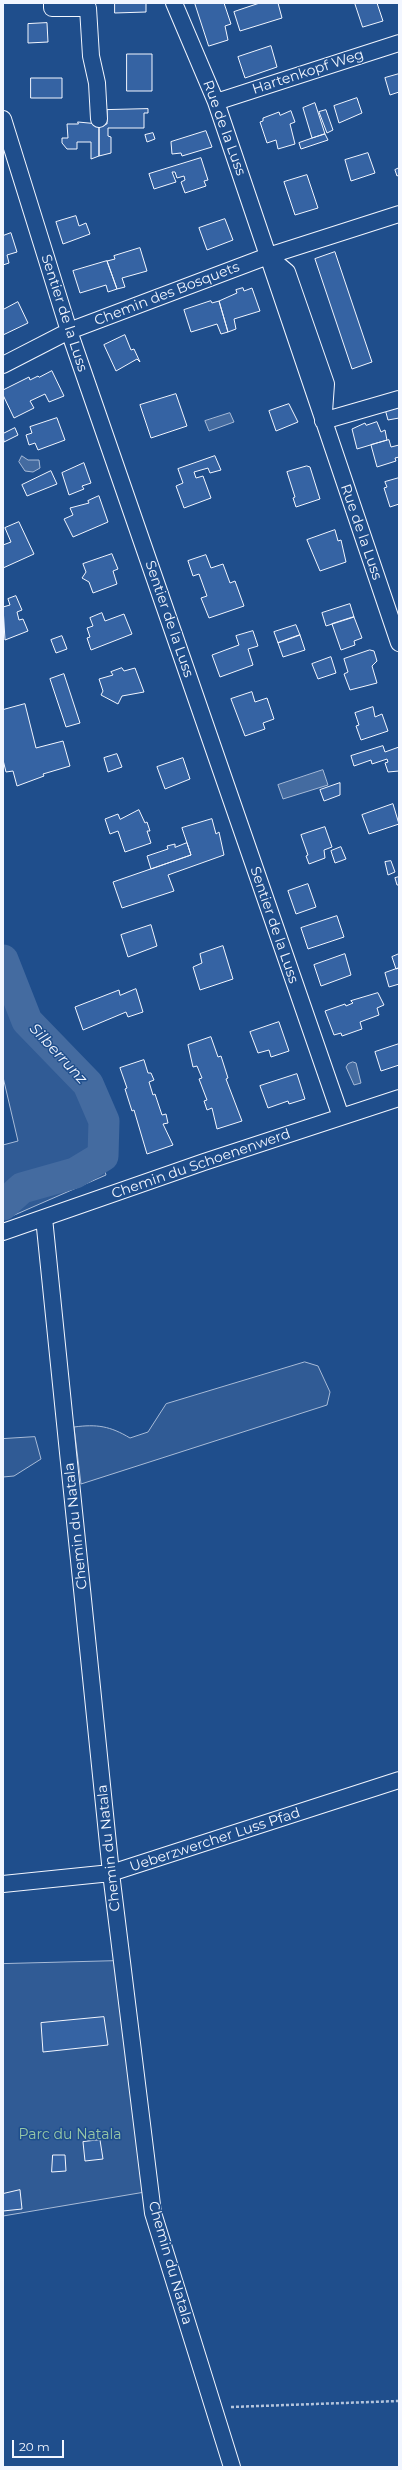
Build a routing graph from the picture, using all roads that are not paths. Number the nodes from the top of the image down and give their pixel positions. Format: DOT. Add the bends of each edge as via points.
graph roads {
  1 [pos="52,3"];
  2 [pos="174,3"];
  3 [pos="88,6"];
  4 [pos="399,43"];
  5 [pos="216,102"];
  6 [pos="3,119"];
  7 [pos="99,119"];
  8 [pos="399,214"];
  9 [pos="268,256"];
  10 [pos="69,331"];
  11 [pos="3,366"];
  12 [pos="399,399"];
  13 [pos="323,421"];
  14 [pos="399,643"];
  15 [pos="399,1098"];
  16 [pos="341,1117"];
  17 [pos="44,1218"];
  18 [pos="3,1232"];
  19 [pos="399,1780"];
  20 [pos="111,1873"];
  21 [pos="3,1884"];
  22 [pos="232,2467"];
  1 -- 3 [label="street" via="52,8"];
  2 -- 5 [label="street, Rue de la Luss"];
  3 -- 7 [label="street"];
  4 -- 5 [label="street, Hartenkopf Weg"];
  5 -- 9 [label="street, Rue de la Luss"];
  6 -- 10 [label="street, Sentier de la Luss"];
  8 -- 9 [label="street, Chemin des Bosquets"];
  9 -- 10 [label="street, Chemin des Bosquets"];
  9 -- 13 [label="street, Rue de la Luss"];
  10 -- 11 [label="street, Chemin des Bosquets"];
  10 -- 16 [label="street, Sentier de la Luss"];
  12 -- 13 [label="street"];
  13 -- 14 [label="street, Rue de la Luss"];
  15 -- 16 [label="street, Chemin du Schoenenwerd"];
  16 -- 17 [label="street, Chemin du Schoenenwerd"];
  17 -- 18 [label="street, Chemin du Schoenenwerd"];
  17 -- 20 [label="street, Chemin du Natala"];
  19 -- 20 [label="street, Ueberzwercher Luss Pfad"];
  20 -- 21 [label="street, Ueberzwercher Luss Pfad"];
  20 -- 22 [label="street, Chemin du Natala" via="153,2213"];
}
